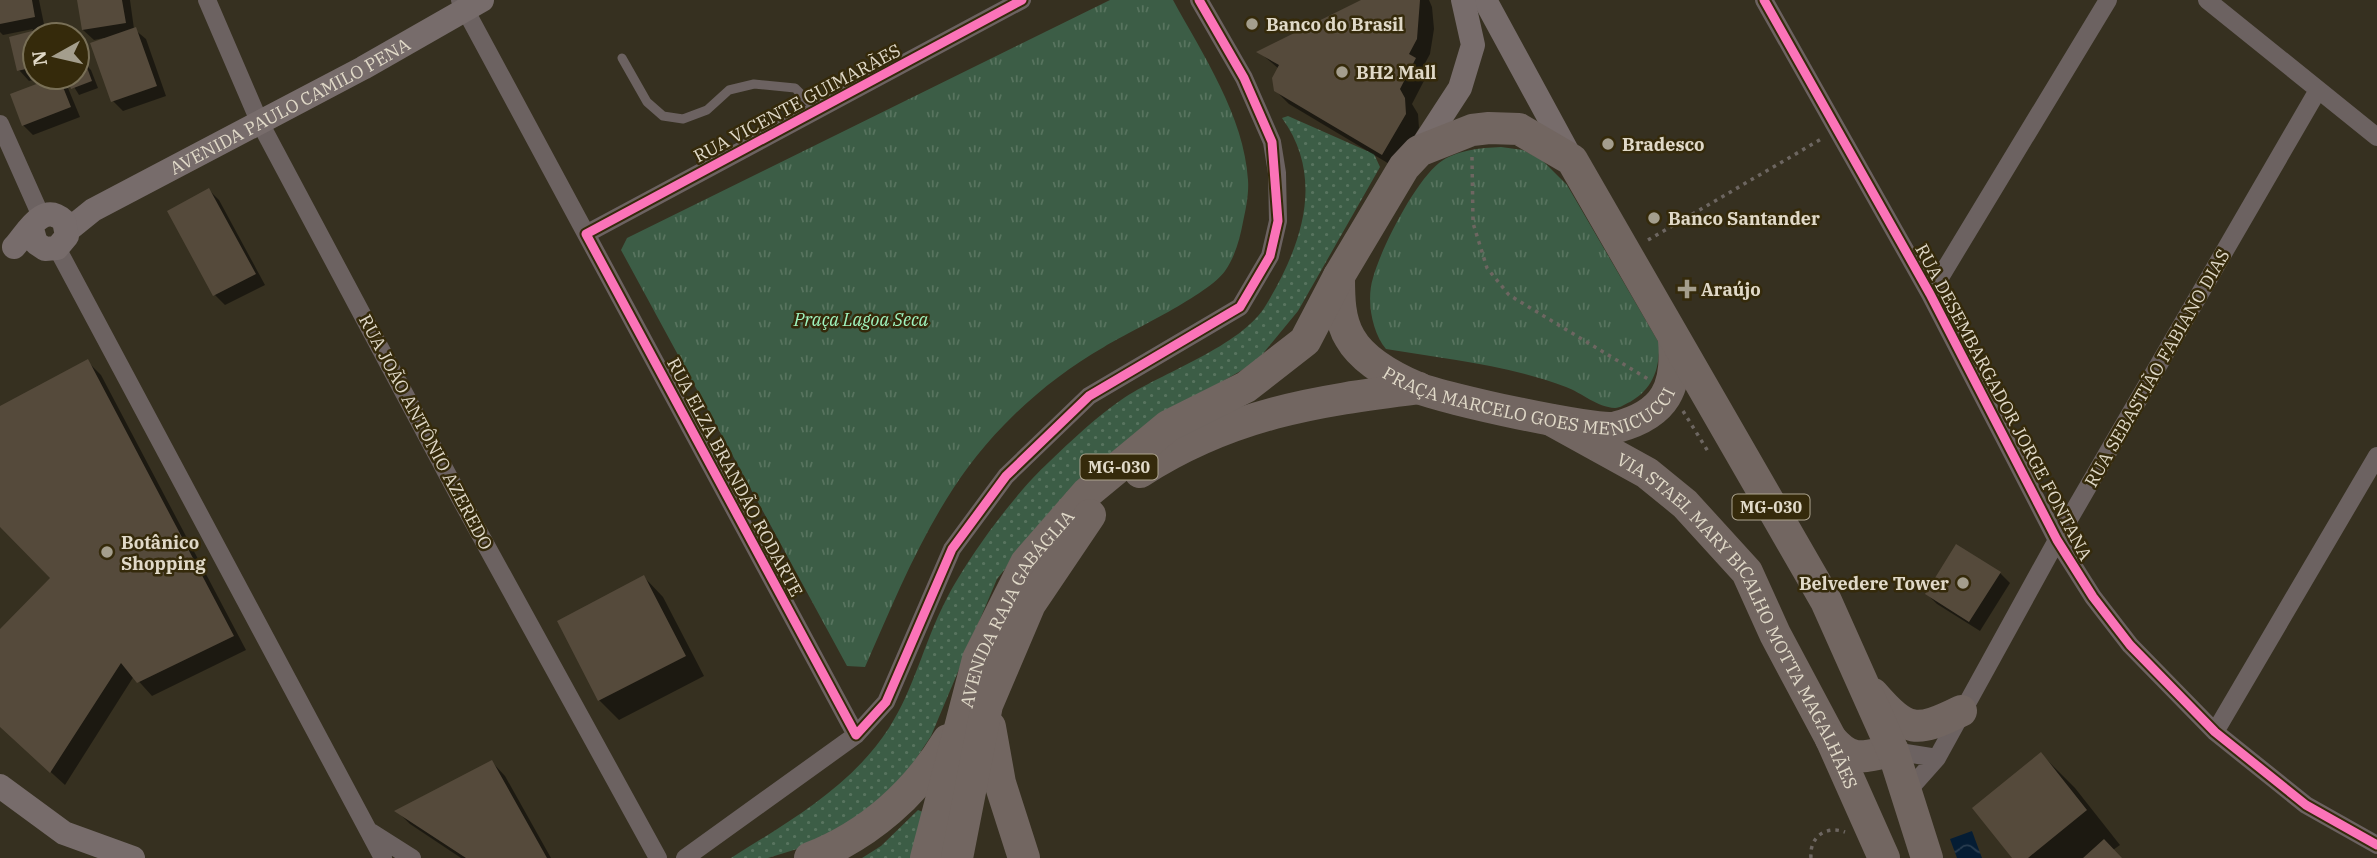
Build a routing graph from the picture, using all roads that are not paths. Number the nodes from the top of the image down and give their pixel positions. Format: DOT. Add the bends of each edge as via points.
graph roads {
  1 [pos="207,0"];
  2 [pos="1022,0"];
  3 [pos="1199,0"];
  4 [pos="1464,0"];
  5 [pos="1485,0"];
  6 [pos="1764,0"];
  7 [pos="2108,0"];
  8 [pos="2207,0"];
  9 [pos="468,3"];
  10 [pos="622,58"];
  11 [pos="2318,90"];
  12 [pos="817,110"];
  13 [pos="259,121"];
  14 [pos="0,124"];
  15 [pos="2377,137"];
  16 [pos="1419,151"];
  17 [pos="1572,160"];
  18 [pos="49,231"];
  19 [pos="586,234"];
  20 [pos="7,250"];
  21 [pos="1339,276"];
  22 [pos="1930,294"];
  23 [pos="1674,335"];
  24 [pos="1419,388"];
  25 [pos="1551,420"];
  26 [pos="2377,456"];
  27 [pos="2057,540"];
  28 [pos="1863,682"];
  29 [pos="975,710"];
  30 [pos="1961,710"];
  31 [pos="2214,732"];
  32 [pos="856,735"];
  33 [pos="1832,739"];
  34 [pos="1893,751"];
  35 [pos="1937,758"];
  36 [pos="0,786"];
  37 [pos="1905,794"];
  38 [pos="369,831"];
  39 [pos="2377,845"];
  40 [pos="133,858"];
  41 [pos="383,858"];
  42 [pos="412,858"];
  43 [pos="658,858"];
  44 [pos="685,858"];
  45 [pos="810,858"];
  46 [pos="926,858"];
  47 [pos="957,858"];
  48 [pos="1024,858"];
  49 [pos="1884,858"];
  50 [pos="1927,858"];
  1 -- 13 [label="street, RUA JOÃO ANTÔNIO AZEREDO"];
  2 -- 12 [label="street, RUA VICENTE GUIMARÃES"];
  3 -- 32 [label="street" via="1244,78 1272,142 1279,221 1270,256 1240,307 1090,396 1006,476 952,549 886,702"];
  4 -- 16 [label="street" via="1473,45 1460,88"];
  5 -- 17 [label="street"];
  6 -- 22 [label="street, RUA DESEMBARGADOR JORGE FONTANA"];
  7 -- 22 [label="street"];
  8 -- 11 [label="street"];
  9 -- 13 [label="street, AVENIDA PAULO CAMILO PENA" via="363,68"];
  9 -- 19 [label="street, RUA ELZA BRANDÃO RODARTE"];
  10 -- 12 [label="lane" via="647,102 663,116 683,119 707,110 729,90 754,84 795,88"];
  11 -- 15 [label="street"];
  11 -- 27 [label="street, RUA SEBASTIÃO FABIANO DIAS"];
  12 -- 19 [label="street, RUA VICENTE GUIMARÃES"];
  13 -- 18 [label="street, AVENIDA PAULO CAMILO PENA"];
  13 -- 43 [label="street, RUA JOÃO ANTÔNIO AZEREDO"];
  14 -- 18 [label="street"];
  16 -- 17 [label="highway, MG-030" via="1472,130 1519,130"];
  16 -- 21 [label="highway, MG-030" via="1404,167"];
  17 -- 23 [label="highway, PRAÇA MARCELO GOES MENICUCCI / MG-030"];
  18 -- 20 [label="street, AVENIDA PAULO CAMILO PENA"];
  18 -- 38 [label="street"];
  19 -- 32 [label="street, RUA ELZA BRANDÃO RODARTE"];
  21 -- 24 [label="highway, PRAÇA MARCELO GOES MENICUCCI" via="1339,305 1350,339 1374,364"];
  21 -- 29 [label="highway, AVENIDA RAJA GABÁGLIA / MG-030" via="1305,341 1246,387 1168,426 1087,493 1026,563 978,659"];
  22 -- 27 [label="street, RUA DESEMBARGADOR JORGE FONTANA"];
  23 -- 25 [label="highway, PRAÇA MARCELO GOES MENICUCCI" via="1676,364 1671,391 1650,414 1615,428"];
  23 -- 28 [label="highway, MG-030" via="1826,601"];
  24 -- 25 [label="highway, PRAÇA MARCELO GOES MENICUCCI / MG-030"];
  24 -- 29 [label="highway, AVENIDA RAJA GABÁGLIA / MG-030" via="1341,397 1265,413 1180,446 1130,478 1089,516 1030,604"];
  25 -- 33 [label="highway, VIA STAEL MARY BICALHO MOTTA MAGALHÃES / MG-030" via="1647,473 1685,504 1747,572"];
  26 -- 31 [label="street"];
  27 -- 30 [label="street, RUA SEBASTIÃO FABIANO DIAS"];
  27 -- 31 [label="street, RUA DESEMBARGADOR JORGE FONTANA" via="2130,645"];
  28 -- 30 [label="highway" via="1895,717 1914,727 1930,726"];
  28 -- 34 [label="highway, MG-030"];
  29 -- 45 [label="highway" via="931,768 871,828"];
  29 -- 46 [label="highway, AVENIDA RAJA GABÁGLIA / MG-030"];
  29 -- 47 [label="highway, AVENIDA RAJA GABÁGLIA / MG-030"];
  29 -- 48 [label="highway"];
  30 -- 35 [label="street, RUA SEBASTIÃO FABIANO DIAS"];
  31 -- 39 [label="street, RUA DESEMBARGADOR JORGE FONTANA" via="2306,805"];
  32 -- 44 [label="street"];
  33 -- 34 [label="highway" via="1845,755"];
  33 -- 49 [label="highway, VIA STAEL MARY BICALHO MOTTA MAGALHÃES / MG-030"];
  34 -- 35 [label="street"];
  34 -- 37 [label="highway, MG-030"];
  35 -- 37 [label="street, RUA SEBASTIÃO FABIANO DIAS"];
  36 -- 40 [label="street" via="64,833"];
  37 -- 50 [label="highway, MG-030"];
  38 -- 41 [label="street"];
  38 -- 42 [label="street"];
}
